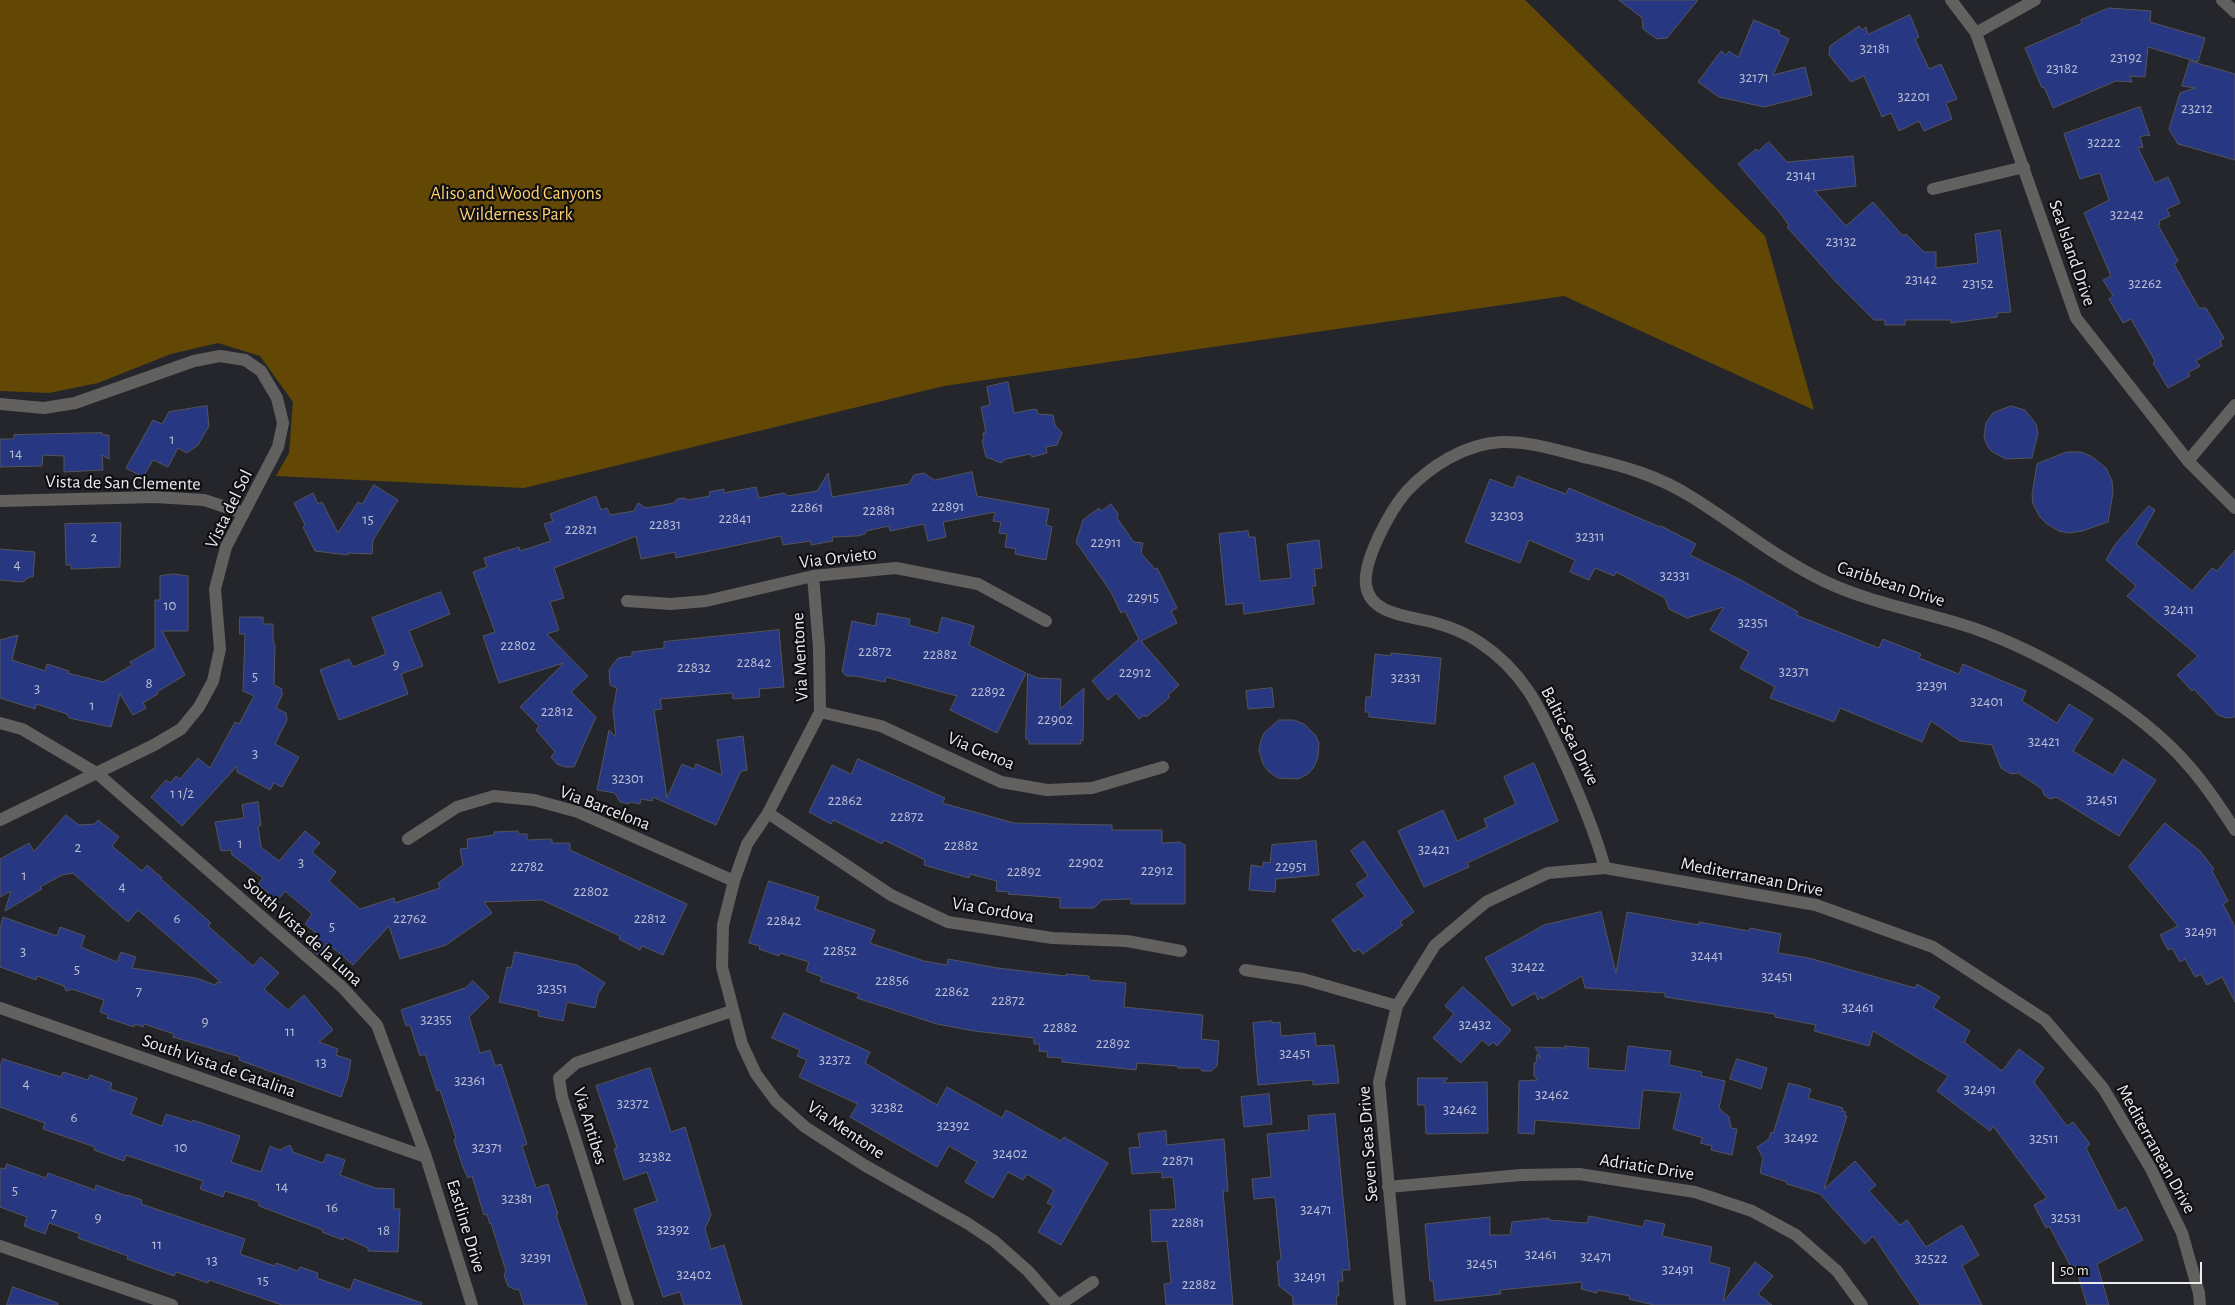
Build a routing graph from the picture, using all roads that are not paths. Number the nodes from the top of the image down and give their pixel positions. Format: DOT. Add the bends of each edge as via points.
graph roads {
  1 [pos="1950,0"];
  2 [pos="2035,0"];
  3 [pos="2222,0"];
  4 [pos="2235,12"];
  5 [pos="1976,33"];
  6 [pos="2024,167"];
  7 [pos="1933,189"];
  8 [pos="0,404"];
  9 [pos="2235,406"];
  10 [pos="1464,452"];
  11 [pos="2188,461"];
  12 [pos="0,501"];
  13 [pos="2235,508"];
  14 [pos="244,513"];
  15 [pos="813,576"];
  16 [pos="627,601"];
  17 [pos="1046,621"];
  18 [pos="820,712"];
  19 [pos="0,723"];
  20 [pos="1162,767"];
  21 [pos="98,774"];
  22 [pos="768,813"];
  23 [pos="0,820"];
  24 [pos="2235,830"];
  25 [pos="408,839"];
  26 [pos="1605,868"];
  27 [pos="734,881"];
  28 [pos="1181,951"];
  29 [pos="1245,970"];
  30 [pos="1397,1006"];
  31 [pos="0,1008"];
  32 [pos="732,1011"];
  33 [pos="426,1157"];
  34 [pos="1388,1186"];
  35 [pos="0,1246"];
  36 [pos="1093,1282"];
  37 [pos="172,1305"];
  38 [pos="472,1305"];
  39 [pos="628,1305"];
  40 [pos="1058,1305"];
  41 [pos="1400,1305"];
  42 [pos="1862,1305"];
  43 [pos="2200,1305"];
  1 -- 5 [label="street, Sea Island Drive"];
  2 -- 5 [label="street"];
  3 -- 4 [label="street"];
  5 -- 6 [label="street, Sea Island Drive"];
  6 -- 7 [label="street"];
  6 -- 11 [label="street, Sea Island Drive" via="2076,318"];
  8 -- 14 [label="street, Vista del Sol" via="44,408 75,403 194,361 220,356 245,360 261,371 277,398 283,422 278,447"];
  9 -- 11 [label="street"];
  10 -- 24 [label="street, Caribbean Drive" via="1488,444 1516,443 1563,451 1638,471 1691,496 1774,553 1826,582 1969,627 2019,647 2108,697 2156,733 2188,764"];
  10 -- 26 [label="street, Baltic Sea Drive" via="1427,473 1395,507 1369,564 1366,585 1369,594 1387,611 1439,624 1477,641 1520,679 1540,707 1581,796"];
  11 -- 13 [label="street, Sea Island Drive"];
  12 -- 14 [label="street, Vista de San Clemente" via="155,497 204,500"];
  14 -- 21 [label="street, Vista del Sol" via="226,548 215,589 220,649 213,681 199,707 181,729"];
  15 -- 16 [label="street, Via Orvieto" via="706,601 671,604"];
  15 -- 17 [label="street, Via Orvieto" via="896,568 978,584"];
  15 -- 18 [label="street, Via Mentone"];
  18 -- 20 [label="street, Via Genoa" via="882,726 1001,782 1047,790 1092,788"];
  18 -- 22 [label="street, Via Mentone"];
  19 -- 21 [label="street, South Vista de la Luna" via="22,730"];
  21 -- 23 [label="street, Vista del Sol"];
  21 -- 33 [label="street, South Vista de la Luna" via="342,987 377,1026"];
  22 -- 27 [label="street, Via Mentone" via="747,844"];
  22 -- 28 [label="street, Via Cordova" via="891,895 948,922 1052,938 1127,941"];
  25 -- 27 [label="street, Via Barcelona" via="457,808 484,799 494,796 534,800 578,812"];
  26 -- 30 [label="street, Seven Seas Drive" via="1548,873 1486,902 1435,945"];
  26 -- 43 [label="street, Mediterranean Drive" via="1816,904 1933,947 2045,1020 2103,1088 2151,1169 2182,1233"];
  27 -- 32 [label="street, Via Mentone" via="722,925 722,967"];
  29 -- 30 [label="street" via="1303,979"];
  30 -- 34 [label="street, Seven Seas Drive" via="1379,1082"];
  31 -- 33 [label="street, South Vista de Catalina"];
  32 -- 39 [label="street, Via Antibes" via="576,1063 559,1078"];
  32 -- 40 [label="street, Via Mentone" via="756,1074 776,1101 805,1127 994,1241 1028,1270"];
  33 -- 38 [label="street, Eastline Drive"];
  34 -- 41 [label="street, Seven Seas Drive"];
  34 -- 42 [label="street, Adriatic Drive" via="1521,1175 1579,1174 1695,1192 1752,1211 1796,1236 1838,1270"];
  35 -- 37 [label="street"];
  36 -- 40 [label="street"];
}
